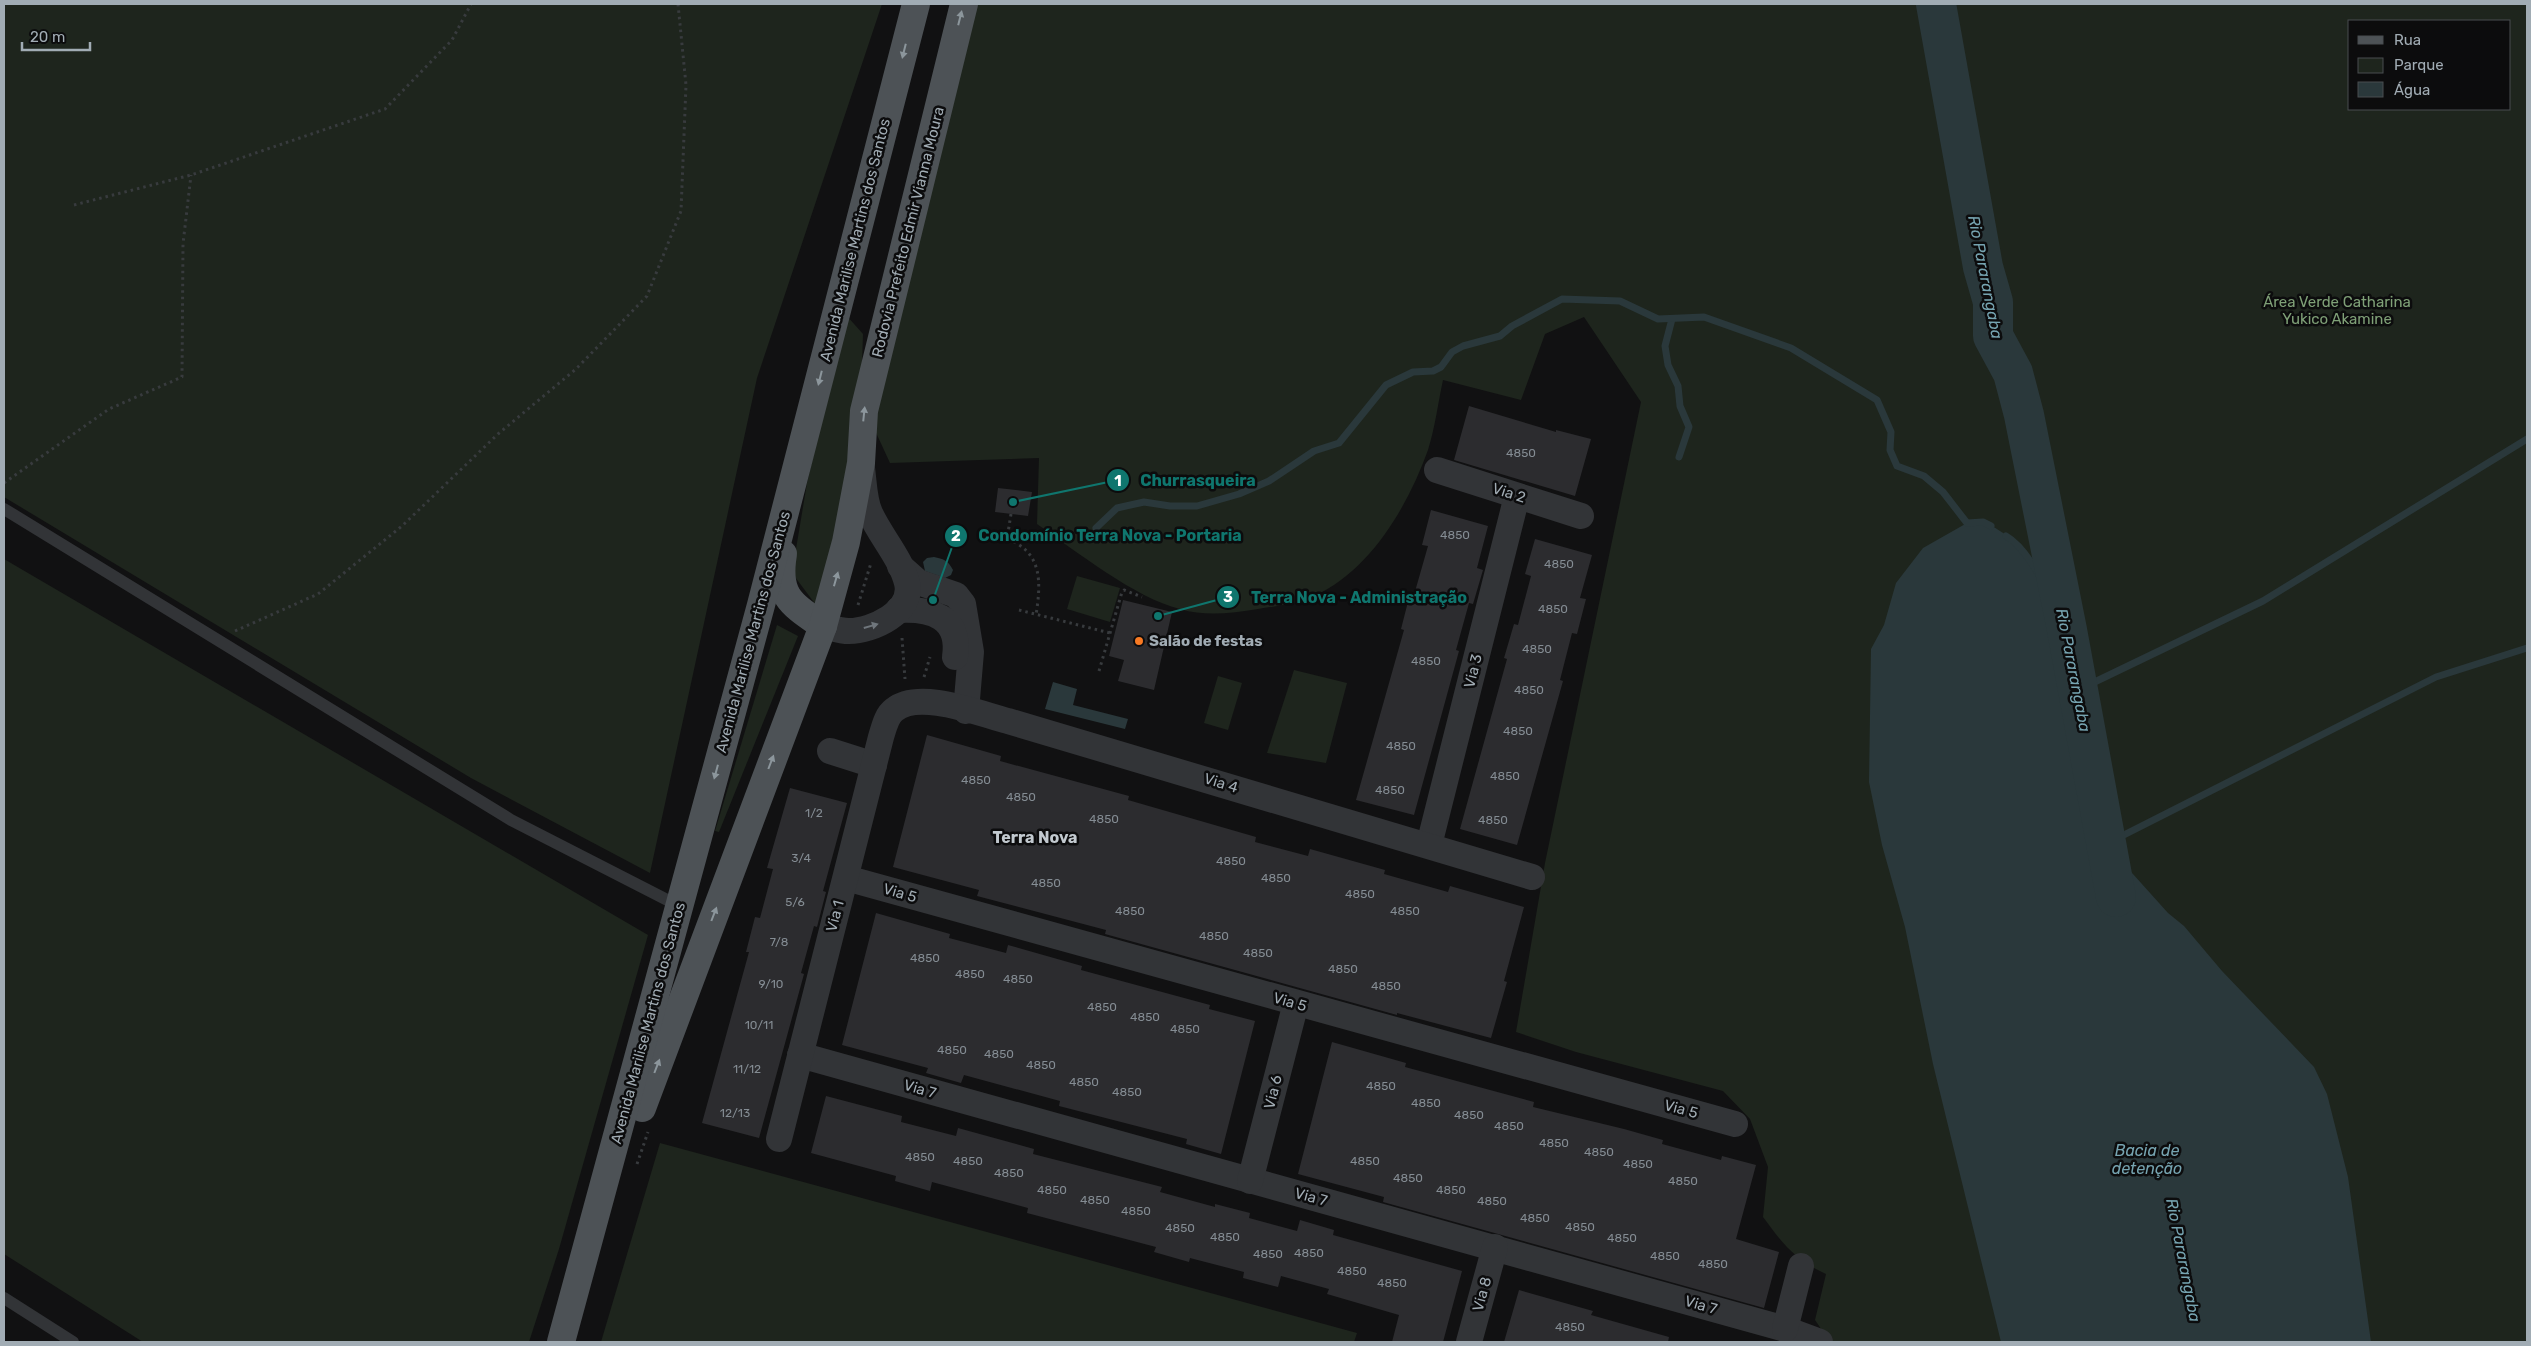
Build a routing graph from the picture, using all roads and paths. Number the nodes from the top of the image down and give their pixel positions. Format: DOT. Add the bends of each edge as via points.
graph roads {
  1 [pos="471,4"];
  2 [pos="678,4"];
  3 [pos="916,4"];
  4 [pos="964,4"];
  5 [pos="191,175"];
  6 [pos="74,205"];
  7 [pos="862,463"];
  8 [pos="1437,470"];
  9 [pos="793,481"];
  10 [pos="4,483"];
  11 [pos="1518,496"];
  12 [pos="4,509"];
  13 [pos="1011,514"];
  14 [pos="1581,516"];
  15 [pos="900,566"];
  16 [pos="1142,597"];
  17 [pos="1019,610"];
  18 [pos="1036,615"];
  19 [pos="899,621"];
  20 [pos="823,626"];
  21 [pos="1110,633"];
  22 [pos="216,639"];
  23 [pos="932,650"];
  24 [pos="1099,671"];
  25 [pos="912,702"];
  26 [pos="957,708"];
  27 [pos="830,751"];
  28 [pos="874,765"];
  29 [pos="1429,846"];
  30 [pos="1532,877"];
  31 [pos="846,878"];
  32 [pos="680,906"];
  33 [pos="1296,1003"];
  34 [pos="800,1055"];
  35 [pos="1735,1124"];
  36 [pos="779,1139"];
  37 [pos="1250,1180"];
  38 [pos="1495,1247"];
  39 [pos="585,1259"];
  40 [pos="1802,1266"];
  41 [pos="4,1298"];
  42 [pos="1785,1328"];
  43 [pos="73,1342"];
  44 [pos="561,1342"];
  45 [pos="1469,1342"];
  46 [pos="1820,1342"];
  1 -- 5 [label="path" via="452,40 385,109"];
  2 -- 22 [label="path" via="686,85 681,211 647,296 576,369 498,434 402,526 318,594"];
  3 -- 9 [label="main road, Avenida Marilise Martins dos Santos, one-way"];
  7 -- 4 [label="main road, Rodovia Prefeito Edmir Vianna Moura, one-way" via="864,411"];
  5 -- 6 [label="path"];
  5 -- 10 [label="path" via="182,244 182,377 109,409"];
  7 -- 15 [label="street" via="869,510"];
  20 -- 7 [label="main road, Avenida Marilise Martins dos Santos, one-way" via="846,542"];
  8 -- 11 [label="street, Via 2"];
  9 -- 20 [label="main road" via="780,574 782,586 787,597"];
  9 -- 32 [label="main road, Avenida Marilise Martins dos Santos, one-way"];
  11 -- 14 [label="street, Via 2"];
  11 -- 29 [label="street, Via 3"];
  12 -- 22 [label="lane"];
  13 -- 18 [label="path" via="1007,539 1018,543 1034,560 1041,587"];
  15 -- 19 [label="street" via="908,596"];
  15 -- 26 [label="street" via="918,582 956,595 962,604 971,638 971,652"];
  16 -- 21 [label="path" via="1122,592"];
  17 -- 18 [label="path"];
  18 -- 21 [label="path"];
  20 -- 19 [label="street, one-way" via="850,631"];
  19 -- 25 [label="path"];
  19 -- 26 [label="street" via="919,610 936,614 951,628 955,637"];
  39 -- 20 [label="main road, Avenida Marilise Martins dos Santos, one-way"];
  21 -- 24 [label="path"];
  22 -- 32 [label="lane" via="511,820"];
  23 -- 25 [label="path"];
  25 -- 26 [label="street, Via 4"];
  25 -- 28 [label="street, Via 1" via="894,710 889,716"];
  26 -- 29 [label="street, Via 4"];
  27 -- 28 [label="street"];
  28 -- 31 [label="street, Via 1"];
  29 -- 30 [label="street, Via 4"];
  31 -- 33 [label="street, Via 5"];
  31 -- 34 [label="street, Via 1"];
  32 -- 39 [label="main road, Avenida Marilise Martins dos Santos"];
  33 -- 35 [label="street, Via 5"];
  33 -- 37 [label="street, Via 6"];
  34 -- 36 [label="street, Via 1"];
  34 -- 37 [label="street, Via 7"];
  37 -- 38 [label="street, Via 7"];
  38 -- 42 [label="street, Via 7"];
  38 -- 45 [label="street, Via 8"];
  39 -- 44 [label="main road, Avenida Marilise Martins dos Santos"];
  40 -- 42 [label="street"];
  41 -- 43 [label="lane"];
  42 -- 46 [label="street, Via 7"];
}
